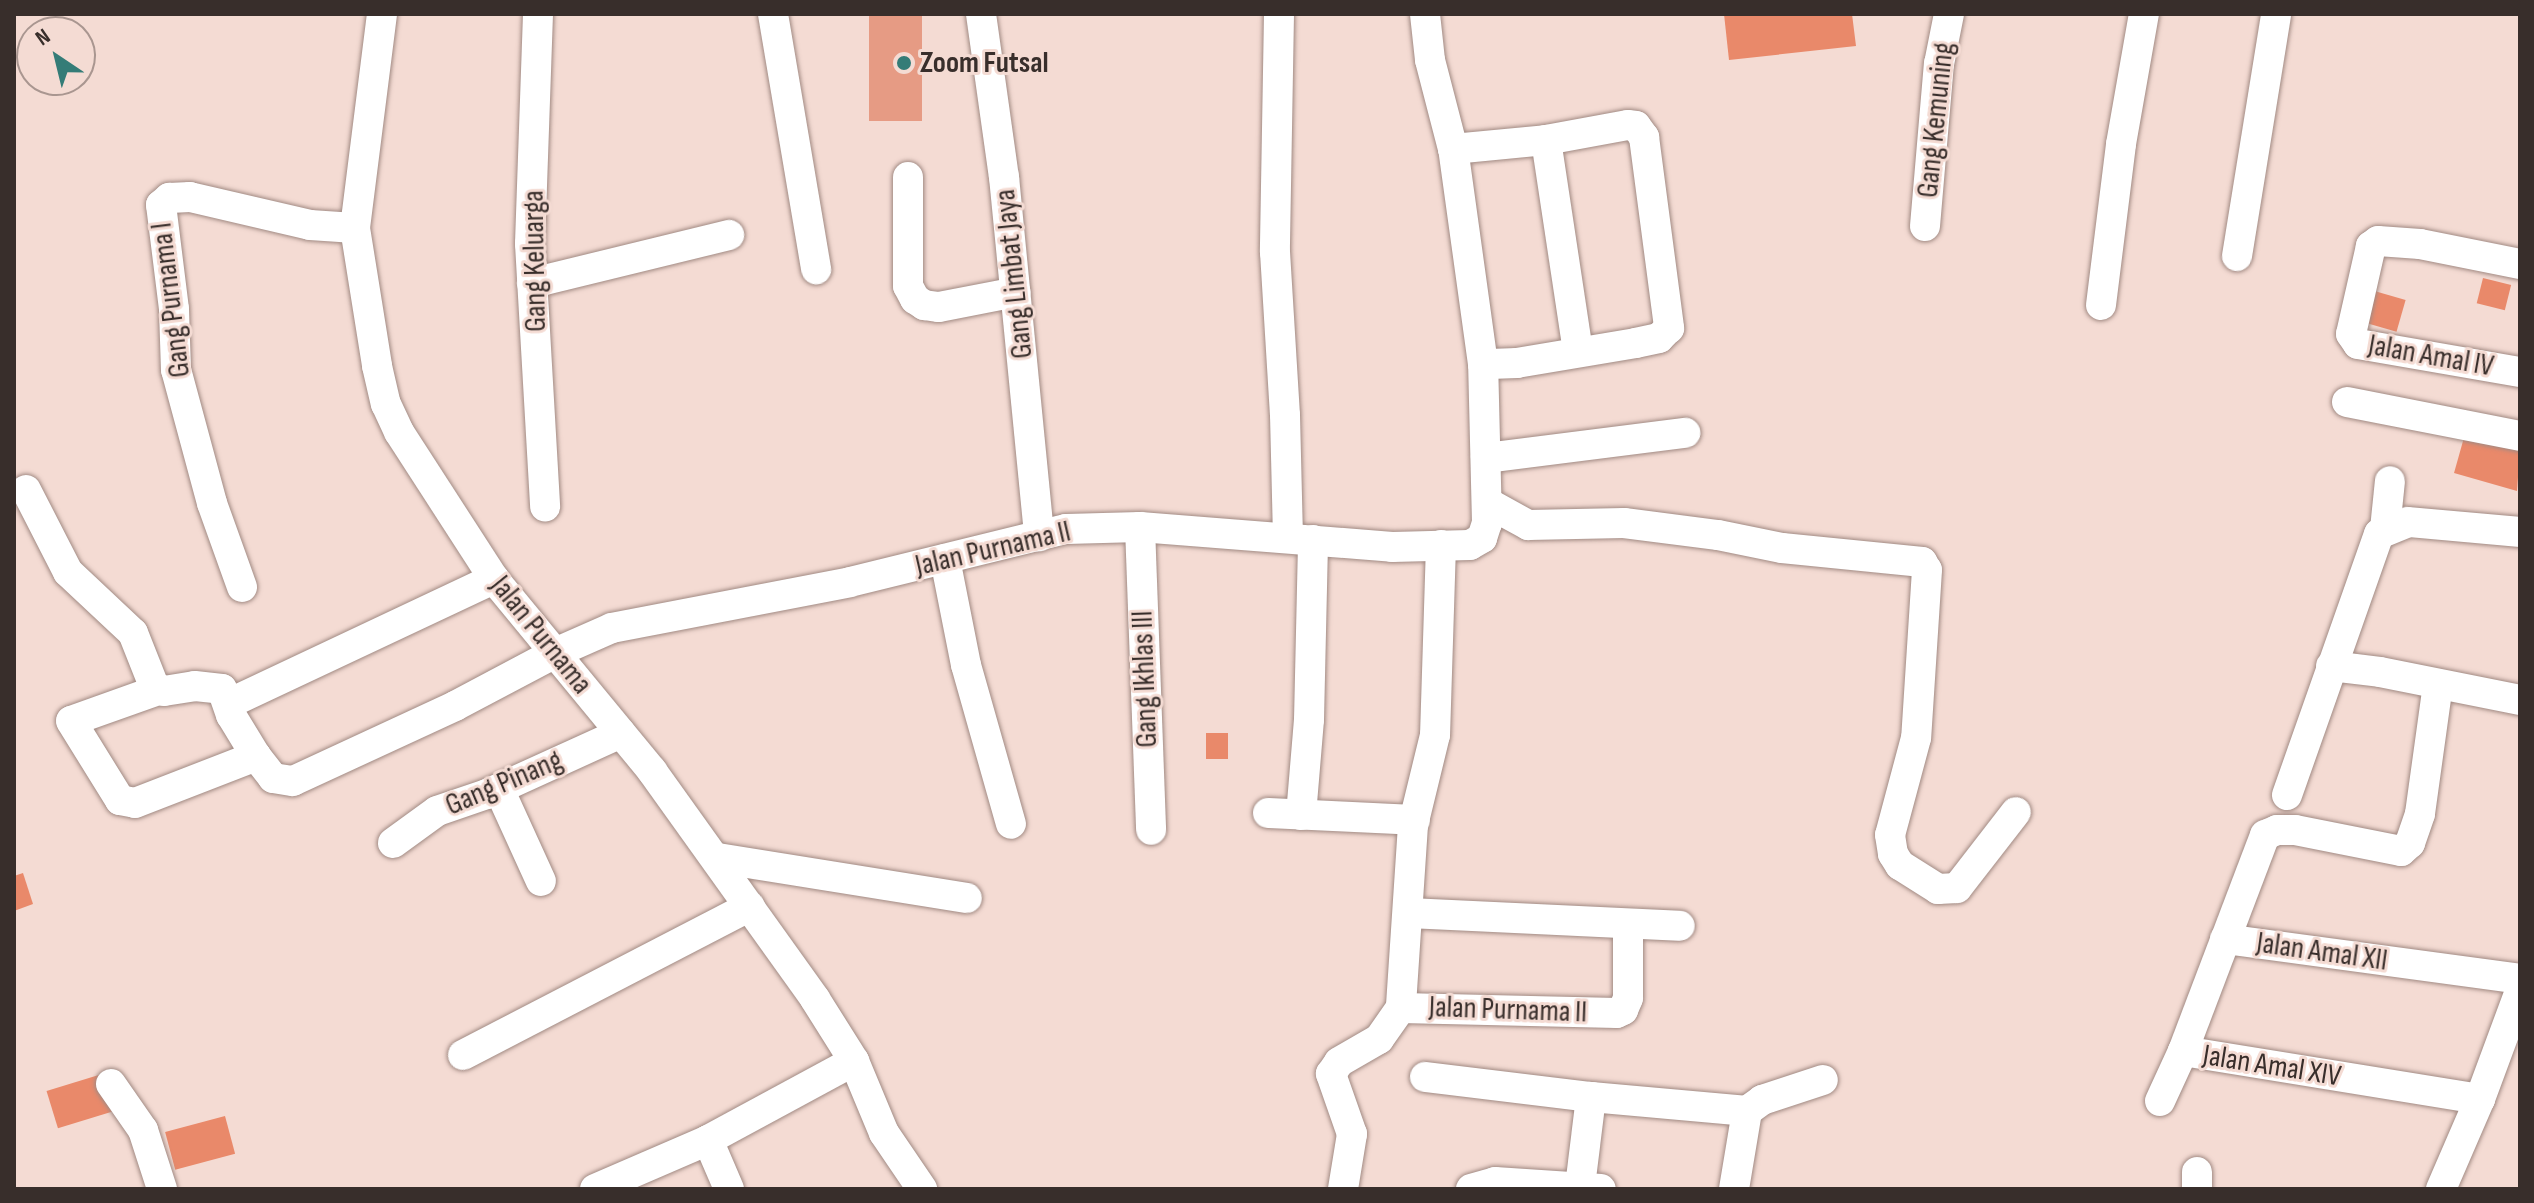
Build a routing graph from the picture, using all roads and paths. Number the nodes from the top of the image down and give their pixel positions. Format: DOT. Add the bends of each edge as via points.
graph roads {
  1 [pos="382,14"];
  2 [pos="538,14"];
  3 [pos="773,14"];
  4 [pos="981,14"];
  5 [pos="1279,14"];
  6 [pos="1425,14"];
  7 [pos="1949,14"];
  8 [pos="2144,14"];
  9 [pos="2276,14"];
  10 [pos="1546,140"];
  11 [pos="1453,149"];
  12 [pos="908,177"];
  13 [pos="1925,226"];
  14 [pos="355,228"];
  15 [pos="729,235"];
  16 [pos="2237,256"];
  17 [pos="2520,264"];
  18 [pos="816,269"];
  19 [pos="532,283"];
  20 [pos="1016,292"];
  21 [pos="2101,305"];
  22 [pos="1578,351"];
  23 [pos="1483,364"];
  24 [pos="2520,372"];
  25 [pos="2347,402"];
  26 [pos="1685,433"];
  27 [pos="2520,436"];
  28 [pos="1486,458"];
  29 [pos="2390,481"];
  30 [pos="26,490"];
  31 [pos="1488,503"];
  32 [pos="545,507"];
  33 [pos="1140,527"];
  34 [pos="2385,529"];
  35 [pos="2520,532"];
  36 [pos="1039,536"];
  37 [pos="1301,539"];
  38 [pos="1441,545"];
  39 [pos="945,559"];
  40 [pos="494,579"];
  41 [pos="242,587"];
  42 [pos="555,653"];
  43 [pos="2331,666"];
  44 [pos="2438,684"];
  45 [pos="158,690"];
  46 [pos="2520,700"];
  47 [pos="230,703"];
  48 [pos="621,733"];
  49 [pos="256,756"];
  50 [pos="499,789"];
  51 [pos="2287,795"];
  52 [pos="2016,812"];
  53 [pos="1268,813"];
  54 [pos="1301,815"];
  55 [pos="1415,820"];
  56 [pos="1011,824"];
  57 [pos="1151,830"];
  58 [pos="393,843"];
  59 [pos="717,858"];
  60 [pos="541,881"];
  61 [pos="967,898"];
  62 [pos="750,906"];
  63 [pos="1408,913"];
  64 [pos="1628,924"];
  65 [pos="1680,926"];
  66 [pos="2225,939"];
  67 [pos="2520,979"];
  68 [pos="2520,991"];
  69 [pos="1401,1008"];
  70 [pos="2183,1051"];
  71 [pos="463,1055"];
  72 [pos="854,1061"];
  73 [pos="1425,1077"];
  74 [pos="1823,1080"];
  75 [pos="111,1084"];
  76 [pos="1591,1097"];
  77 [pos="2480,1099"];
  78 [pos="2160,1101"];
  79 [pos="1747,1111"];
  80 [pos="708,1140"];
  81 [pos="1590,1188"];
  82 [pos="162,1189"];
  83 [pos="595,1189"];
  84 [pos="729,1189"];
  85 [pos="922,1189"];
  86 [pos="1343,1189"];
  87 [pos="1471,1189"];
  88 [pos="1734,1189"];
  89 [pos="2441,1189"];
  1 -- 14 [label="street, Jalan Purnama"];
  2 -- 19 [label="street, Gang Keluarga"];
  3 -- 18 [label="street"];
  4 -- 20 [label="street, Gang Limbat Jaya"];
  5 -- 37 [label="street" via="1275,252"];
  6 -- 11 [label="street, Jalan Purnama II" via="1430,60"];
  7 -- 13 [label="street, Gang Kemuning" via="1939,64"];
  8 -- 21 [label="street"];
  9 -- 16 [label="street"];
  10 -- 11 [label="street"];
  10 -- 22 [label="street"];
  10 -- 22 [label="street" via="1628,125 1644,137 1669,328 1659,338"];
  11 -- 23 [label="street, Jalan Purnama II"];
  12 -- 20 [label="street" via="908,286 915,299 939,307"];
  14 -- 40 [label="street, Jalan Purnama" via="386,404"];
  14 -- 41 [label="street, Gang Purnama I" via="310,225 190,197 169,198 161,205 176,370 212,503"];
  15 -- 19 [label="street"];
  17 -- 24 [label="street, Jalan Amal IV" via="2378,241 2371,246 2351,334 2358,344"];
  19 -- 32 [label="street, Gang Keluarga"];
  20 -- 36 [label="street, Gang Limbat Jaya"];
  22 -- 23 [label="street"];
  23 -- 28 [label="street, Jalan Purnama II"];
  25 -- 27 [label="street"];
  26 -- 28 [label="street"];
  28 -- 31 [label="street, Jalan Purnama II"];
  29 -- 34 [label="street"];
  30 -- 45 [label="street" via="68,572 133,633"];
  31 -- 38 [label="street, Jalan Purnama II" via="1485,531 1477,542"];
  31 -- 52 [label="street" via="1528,525 1624,523 1810,552 1922,562 1927,570 1916,738 1890,835 1893,854 1900,865 1938,889 1957,888"];
  33 -- 36 [label="street, Jalan Purnama II" via="1066,529"];
  33 -- 37 [label="street, Jalan Purnama II"];
  33 -- 57 [label="street, Gang Ikhlas III"];
  34 -- 35 [label="street" via="2408,522"];
  34 -- 43 [label="street" via="2373,542"];
  36 -- 39 [label="street, Jalan Purnama II"];
  37 -- 38 [label="street, Jalan Purnama II" via="1392,547"];
  37 -- 54 [label="street" via="1309,720"];
  38 -- 55 [label="street, Jalan Purnama II" via="1435,735"];
  39 -- 42 [label="street, Jalan Purnama II" via="725,609 612,628"];
  39 -- 56 [label="street" via="966,665"];
  40 -- 42 [label="street, Jalan Purnama"];
  40 -- 47 [label="street"];
  42 -- 48 [label="street, Jalan Purnama"];
  42 -- 49 [label="street, Jalan Purnama II" via="293,781 273,778"];
  43 -- 44 [label="street"];
  43 -- 51 [label="street"];
  44 -- 46 [label="street"];
  44 -- 66 [label="street, Jalan Amal XII" via="2420,814 2410,843 2401,851 2295,830 2265,835"];
  45 -- 47 [label="street" via="222,689"];
  45 -- 49 [label="street" via="71,721 120,800 135,803"];
  47 -- 49 [label="street, Jalan Purnama II" via="231,715"];
  48 -- 50 [label="street, Gang Pinang"];
  48 -- 59 [label="street, Jalan Purnama"];
  50 -- 58 [label="street, Gang Pinang" via="437,811"];
  50 -- 60 [label="street"];
  53 -- 54 [label="street"];
  54 -- 55 [label="street"];
  55 -- 63 [label="street, Jalan Purnama II"];
  59 -- 61 [label="street"];
  59 -- 62 [label="street, Jalan Purnama"];
  62 -- 71 [label="street"];
  62 -- 72 [label="street, Jalan Purnama"];
  63 -- 64 [label="street"];
  63 -- 69 [label="street, Jalan Purnama II"];
  64 -- 65 [label="street"];
  64 -- 69 [label="street, Jalan Purnama II" via="1628,998 1617,1013"];
  66 -- 67 [label="street, Jalan Amal XII"];
  66 -- 70 [label="street, Jalan Amal XIV"];
  68 -- 77 [label="street"];
  69 -- 86 [label="street" via="1379,1039 1339,1062 1331,1074 1352,1134"];
  70 -- 77 [label="street, Jalan Amal XIV"];
  70 -- 78 [label="street"];
  72 -- 80 [label="street"];
  72 -- 85 [label="street, Jalan Purnama" via="884,1133"];
  73 -- 76 [label="street"];
  74 -- 79 [label="street" via="1762,1100"];
  75 -- 82 [label="street" via="143,1130"];
  76 -- 79 [label="street"];
  76 -- 81 [label="street"];
  77 -- 89 [label="street"];
  79 -- 88 [label="street"];
  80 -- 83 [label="street"];
  80 -- 84 [label="street"];
  81 -- 87 [label="street" via="1495,1182"];
}
